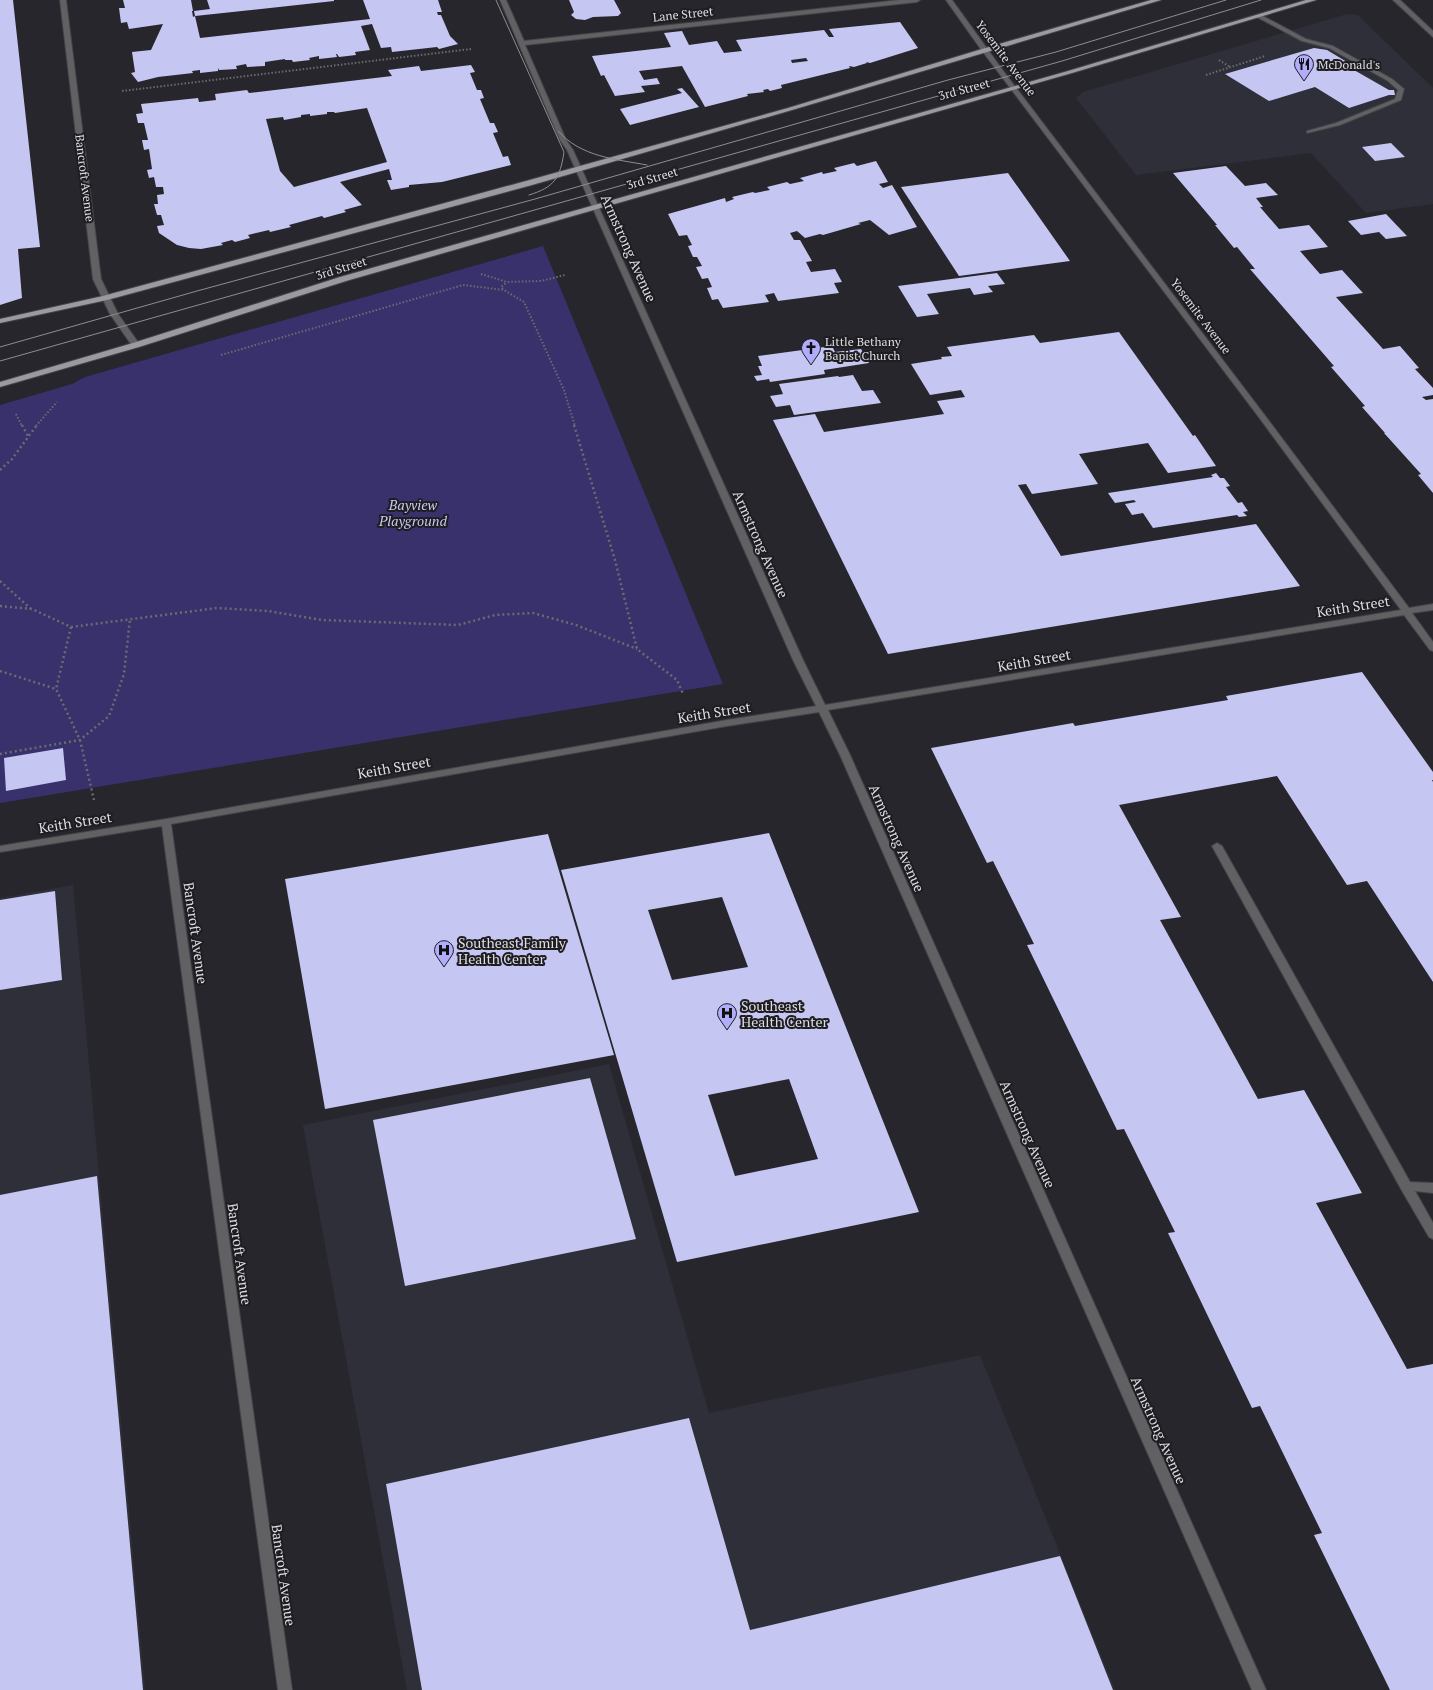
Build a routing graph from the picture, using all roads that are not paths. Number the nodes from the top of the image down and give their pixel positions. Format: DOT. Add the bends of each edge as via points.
graph roads {
  1 [pos="63,0"];
  2 [pos="503,0"];
  3 [pos="917,0"];
  4 [pos="949,0"];
  5 [pos="1158,0"];
  6 [pos="1312,0"];
  7 [pos="1396,0"];
  8 [pos="1259,16"];
  9 [pos="1433,35"];
  10 [pos="522,43"];
  11 [pos="984,50"];
  12 [pos="1014,88"];
  13 [pos="1309,132"];
  14 [pos="577,168"];
  15 [pos="595,206"];
  16 [pos="104,298"];
  17 [pos="0,322"];
  18 [pos="136,345"];
  19 [pos="0,385"];
  20 [pos="1433,607"];
  21 [pos="1406,611"];
  22 [pos="1433,648"];
  23 [pos="822,708"];
  24 [pos="166,822"];
  25 [pos="1217,846"];
  26 [pos="0,849"];
  27 [pos="1405,1186"];
  28 [pos="1433,1188"];
  29 [pos="1433,1234"];
  30 [pos="285,1690"];
  31 [pos="1259,1690"];
  1 -- 16 [label="street, Bancroft Avenue" via="97,279"];
  2 -- 10 [label="street, Armstrong Avenue"];
  3 -- 10 [label="street, Lane Street"];
  4 -- 11 [label="street, Yosemite Avenue"];
  5 -- 11 [label="main road"];
  6 -- 8 [label="main road, 3rd Street"];
  7 -- 9 [label="street"];
  8 -- 12 [label="main road, 3rd Street"];
  8 -- 13 [label="street" via="1304,40 1331,47 1390,80 1401,89 1398,100 1338,124"];
  10 -- 14 [label="street, Armstrong Avenue"];
  11 -- 12 [label="street, Yosemite Avenue"];
  11 -- 14 [label="main road" via="790,109"];
  12 -- 15 [label="main road, 3rd Street"];
  12 -- 21 [label="street, Yosemite Avenue"];
  14 -- 15 [label="street, Armstrong Avenue"];
  14 -- 16 [label="main road"];
  15 -- 18 [label="main road, 3rd Street" via="343,279"];
  15 -- 23 [label="street, Armstrong Avenue" via="798,660"];
  16 -- 17 [label="main road"];
  16 -- 18 [label="street, Bancroft Avenue"];
  18 -- 19 [label="main road, 3rd Street"];
  20 -- 21 [label="street, Keith Street"];
  21 -- 22 [label="street, Yosemite Avenue"];
  21 -- 23 [label="street, Keith Street"];
  23 -- 24 [label="street, Keith Street"];
  23 -- 31 [label="street, Armstrong Avenue"];
  24 -- 26 [label="street, Keith Street"];
  24 -- 30 [label="street, Bancroft Avenue"];
  25 -- 27 [label="street"];
  27 -- 28 [label="street"];
  27 -- 29 [label="street"];
}
